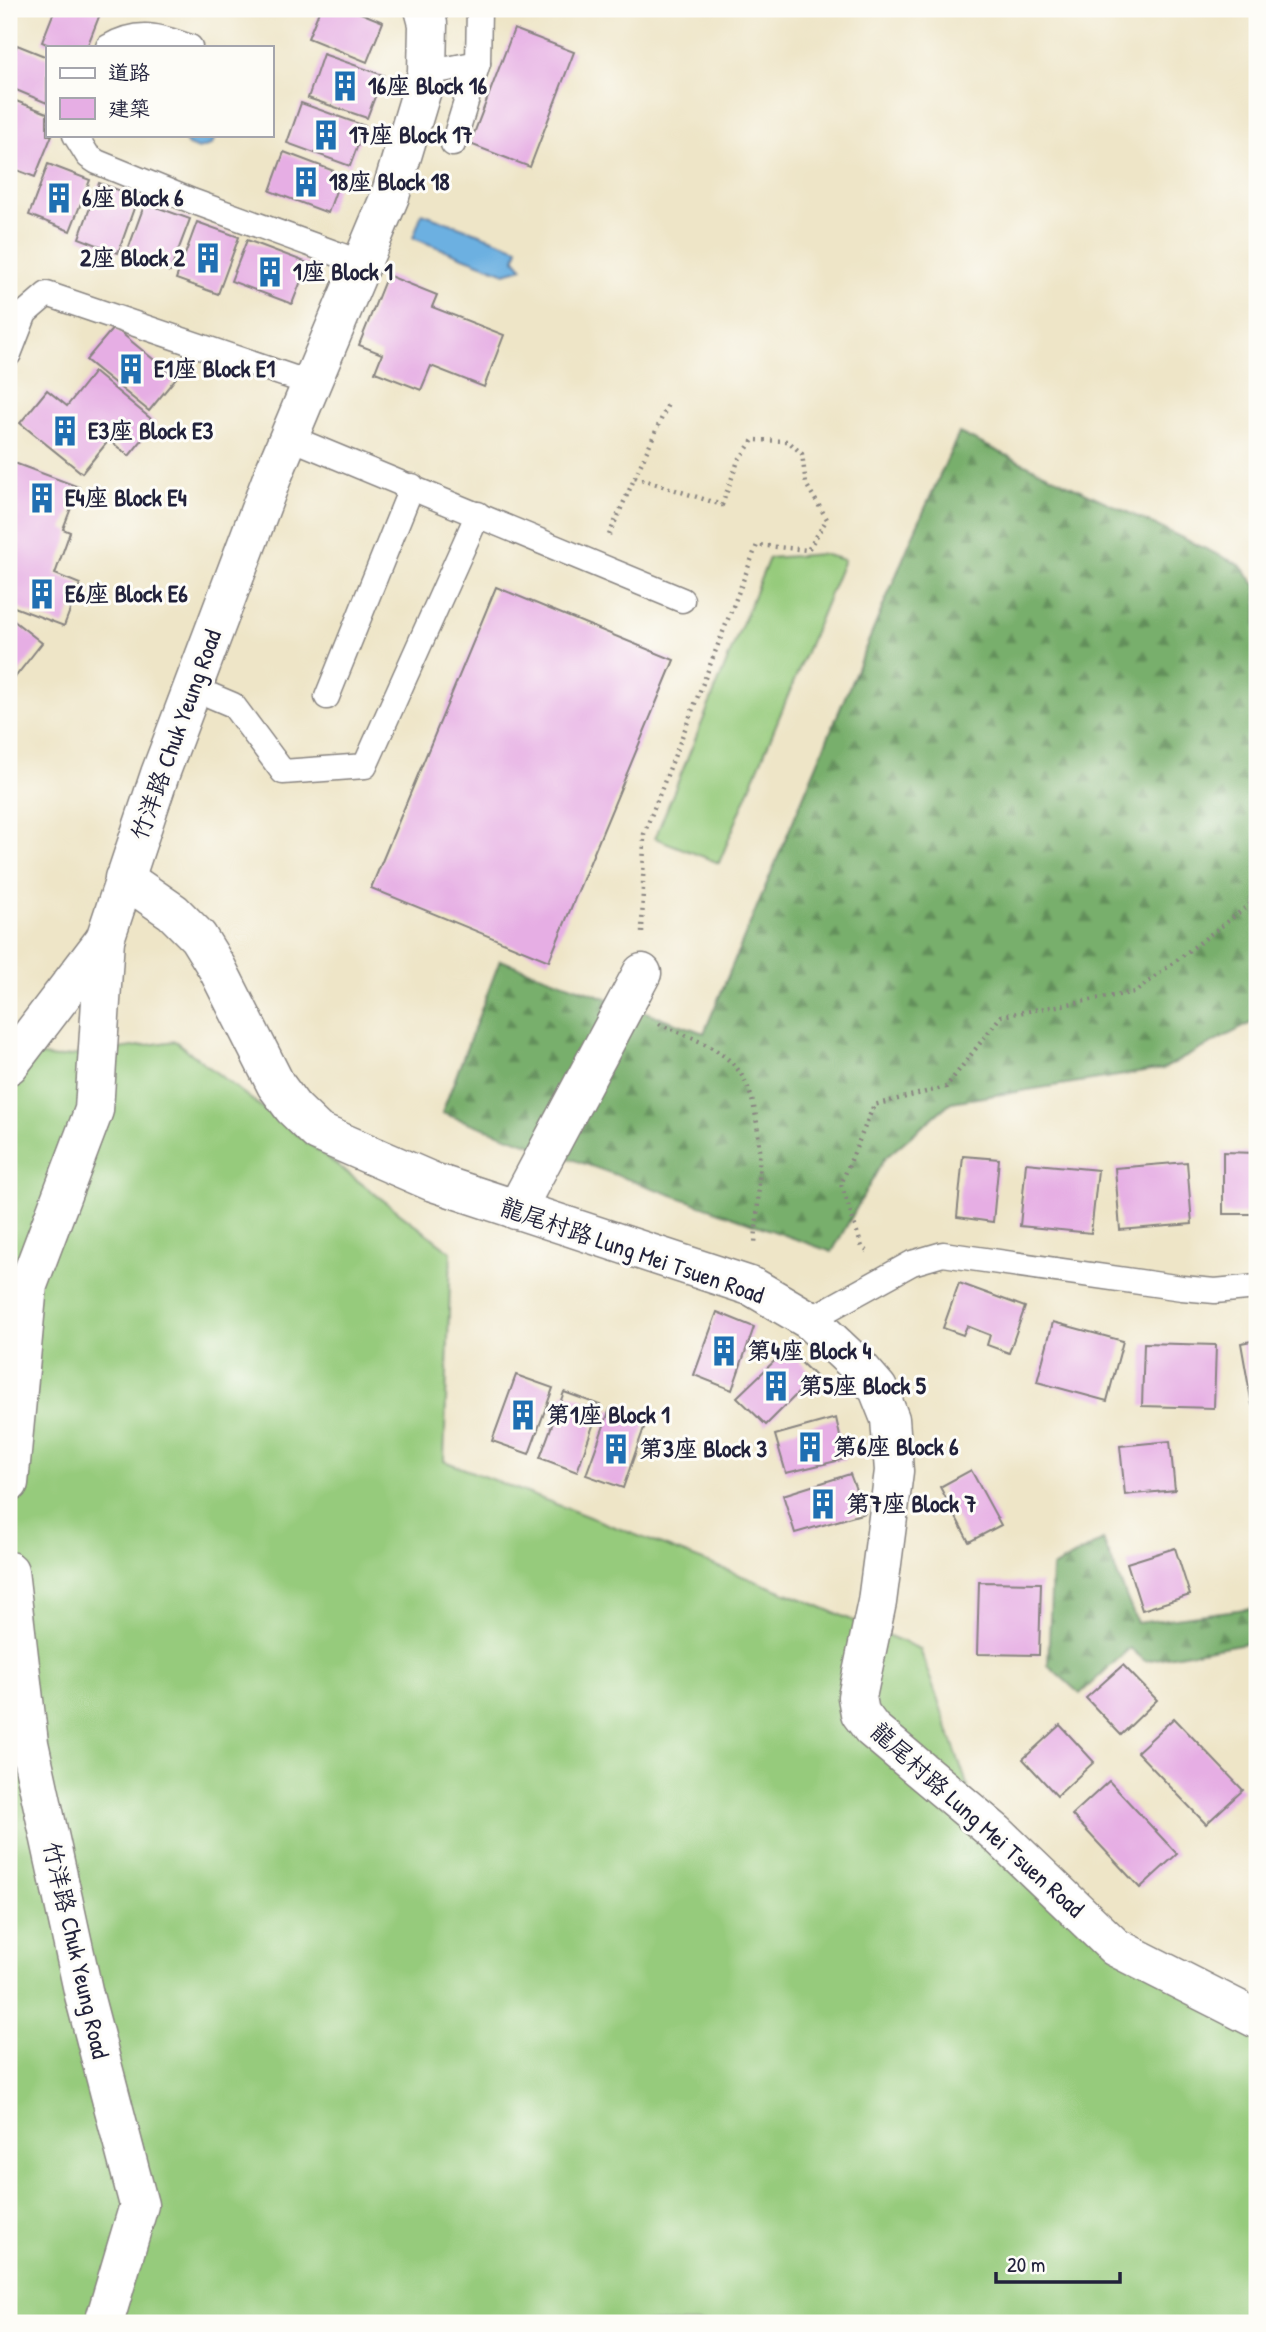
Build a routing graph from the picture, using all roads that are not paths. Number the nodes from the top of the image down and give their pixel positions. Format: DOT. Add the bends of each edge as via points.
graph roads {
  1 [pos="424,9"];
  2 [pos="479,9"];
  3 [pos="110,46"];
  4 [pos="187,46"];
  5 [pos="478,63"];
  6 [pos="427,73"];
  7 [pos="76,136"];
  8 [pos="453,144"];
  9 [pos="362,263"];
  10 [pos="9,354"];
  11 [pos="312,384"];
  12 [pos="289,437"];
  13 [pos="412,486"];
  14 [pos="478,514"];
  15 [pos="682,600"];
  16 [pos="193,688"];
  17 [pos="327,697"];
  18 [pos="124,878"];
  19 [pos="105,939"];
  20 [pos="642,973"];
  21 [pos="9,1065"];
  22 [pos="516,1210"];
  23 [pos="1257,1287"];
  24 [pos="809,1320"];
  25 [pos="9,1483"];
  26 [pos="9,1571"];
  27 [pos="1257,2019"];
  28 [pos="104,2323"];
  1 -- 6 [label="street, 竹洋路 Chuk Yeung Road"];
  2 -- 5 [label="lane"];
  3 -- 4 [label="lane" via="147,34"];
  5 -- 6 [label="lane"];
  5 -- 8 [label="lane"];
  6 -- 9 [label="street, 竹洋路 Chuk Yeung Road" via="390,197"];
  7 -- 9 [label="lane" via="97,162"];
  9 -- 11 [label="street, 竹洋路 Chuk Yeung Road"];
  10 -- 11 [label="lane" via="25,313 47,294"];
  11 -- 12 [label="street, 竹洋路 Chuk Yeung Road"];
  12 -- 13 [label="lane"];
  12 -- 16 [label="street, 竹洋路 Chuk Yeung Road"];
  13 -- 14 [label="lane"];
  13 -- 17 [label="lane"];
  14 -- 15 [label="lane"];
  14 -- 16 [label="lane" via="365,766 284,772 233,705"];
  16 -- 18 [label="street, 竹洋路 Chuk Yeung Road"];
  18 -- 19 [label="street, 竹洋路 Chuk Yeung Road"];
  18 -- 22 [label="street, 龍尾村路 Lung Mei Tsuen Road" via="173,912 198,937 276,1085 318,1132 433,1182"];
  19 -- 21 [label="street"];
  19 -- 25 [label="street, 竹洋路 Chuk Yeung Road" via="94,1110 28,1285"];
  20 -- 22 [label="street"];
  22 -- 24 [label="street, 龍尾村路 Lung Mei Tsuen Road" via="753,1287"];
  23 -- 24 [label="lane" via="1182,1288 949,1254 931,1256"];
  24 -- 27 [label="street, 龍尾村路 Lung Mei Tsuen Road" via="871,1381 890,1419 894,1471 877,1602 857,1697 860,1713 873,1730 996,1833 1115,1947"];
  26 -- 28 [label="street, 竹洋路 Chuk Yeung Road" via="29,1743 83,1995 139,2204"];
}
